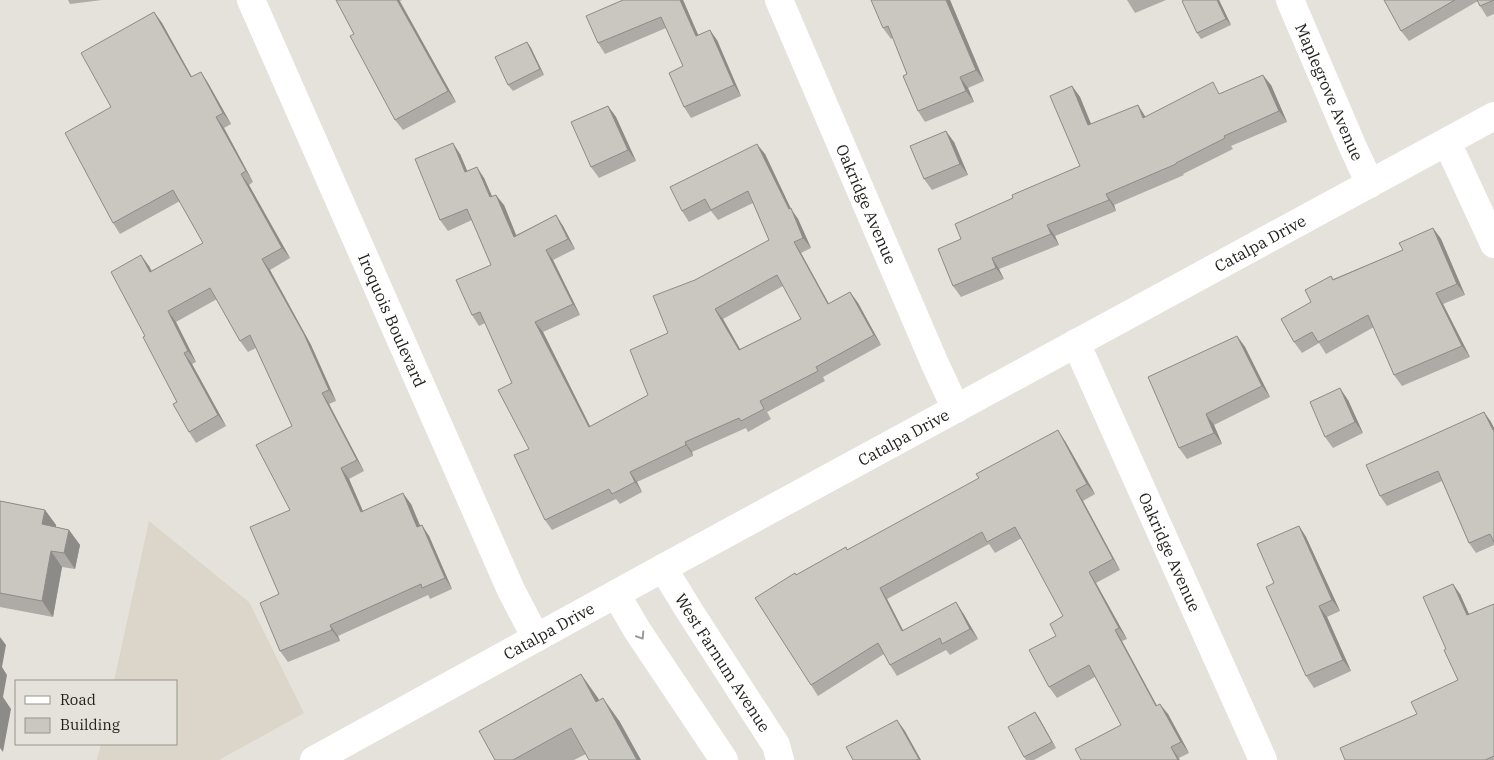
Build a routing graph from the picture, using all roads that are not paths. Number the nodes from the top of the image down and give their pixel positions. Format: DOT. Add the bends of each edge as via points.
graph roads {
  1 [pos="251,0"];
  2 [pos="779,0"];
  3 [pos="1290,0"];
  4 [pos="1494,116"];
  5 [pos="1447,142"];
  6 [pos="1370,184"];
  7 [pos="1494,244"];
  8 [pos="1076,343"];
  9 [pos="956,409"];
  10 [pos="663,568"];
  11 [pos="616,594"];
  12 [pos="536,638"];
  13 [pos="314,760"];
  14 [pos="724,760"];
  15 [pos="780,760"];
  16 [pos="1263,760"];
  1 -- 12 [label="street, Iroquois Boulevard" via="509,585"];
  2 -- 9 [label="street, Oakridge Avenue"];
  3 -- 6 [label="street, Maplegrove Avenue"];
  4 -- 5 [label="street, Catalpa Drive"];
  5 -- 6 [label="street, Catalpa Drive"];
  5 -- 7 [label="street"];
  6 -- 8 [label="street, Catalpa Drive"];
  8 -- 9 [label="street, Catalpa Drive"];
  8 -- 16 [label="street, Oakridge Avenue"];
  9 -- 10 [label="street, Catalpa Drive"];
  10 -- 11 [label="street, Catalpa Drive"];
  10 -- 15 [label="street, West Farnum Avenue" via="776,745"];
  11 -- 12 [label="street, Catalpa Drive"];
  11 -- 14 [label="street, one-way"];
  12 -- 13 [label="street, Catalpa Drive"];
}
